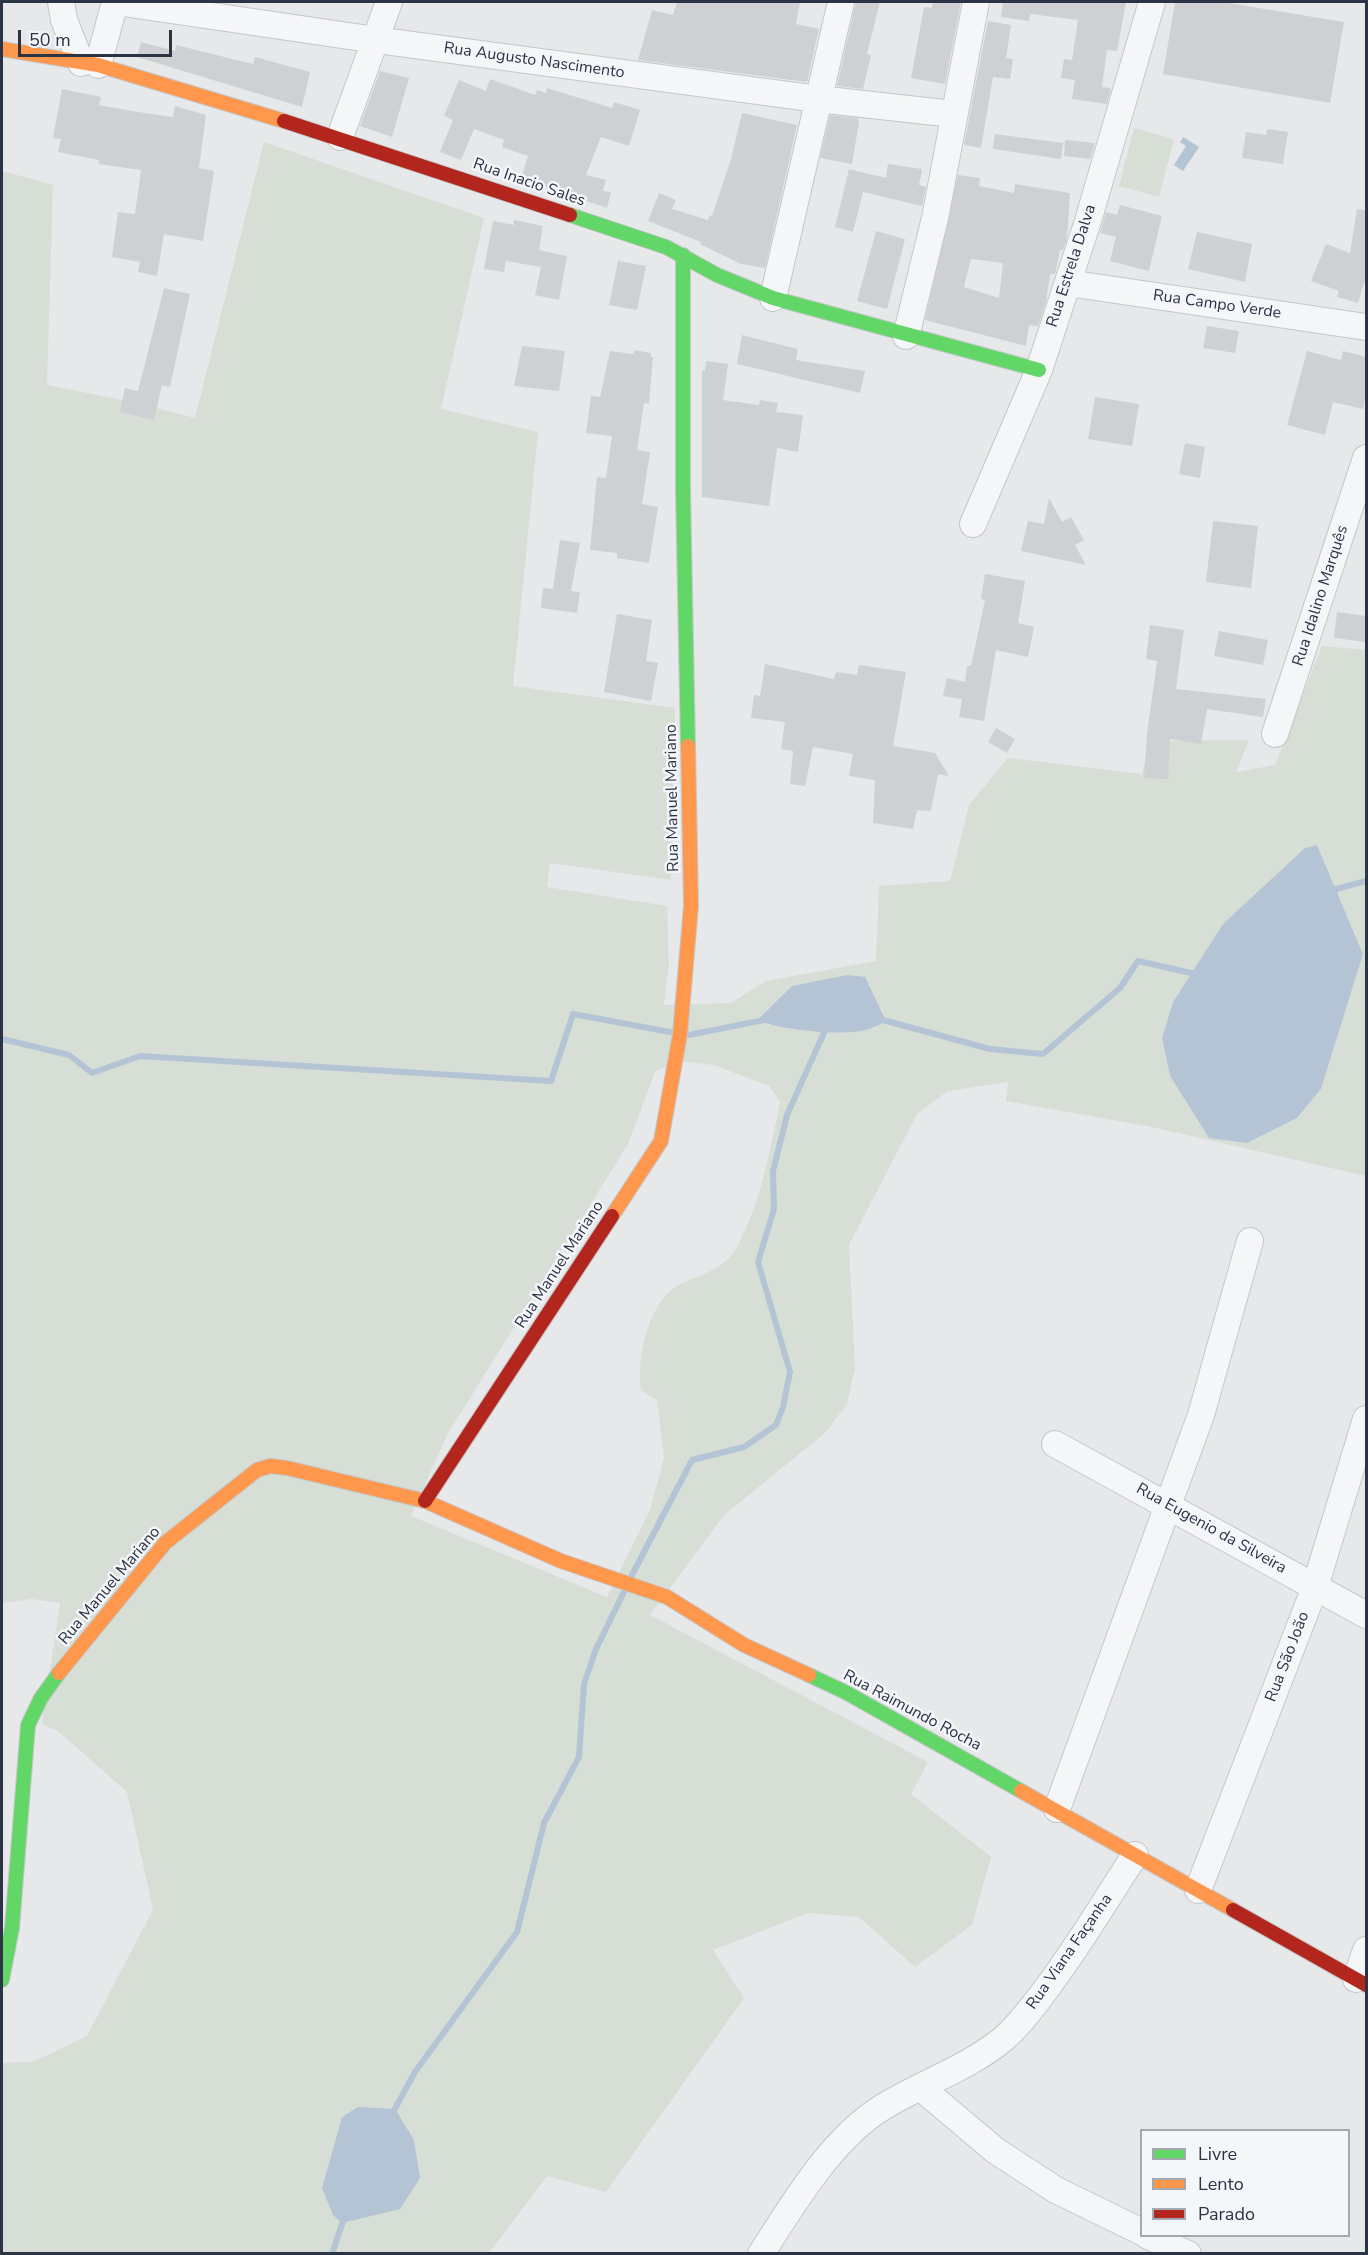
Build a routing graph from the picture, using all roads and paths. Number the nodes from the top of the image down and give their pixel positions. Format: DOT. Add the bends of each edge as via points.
graph roads {
  1 [pos="62,2"];
  2 [pos="115,2"];
  3 [pos="389,2"];
  4 [pos="840,2"];
  5 [pos="976,2"];
  6 [pos="1152,2"];
  7 [pos="376,40"];
  8 [pos="2,49"];
  9 [pos="89,64"];
  10 [pos="818,99"];
  11 [pos="953,114"];
  12 [pos="340,137"];
  13 [pos="683,255"];
  14 [pos="1068,283"];
  15 [pos="773,298"];
  16 [pos="1366,327"];
  17 [pos="906,336"];
  18 [pos="1039,370"];
  19 [pos="1366,458"];
  20 [pos="974,524"];
  21 [pos="1275,734"];
  22 [pos="1250,1241"];
  23 [pos="1366,1419"];
  24 [pos="1055,1444"];
  25 [pos="425,1501"];
  26 [pos="1169,1505"];
  27 [pos="1315,1587"];
  28 [pos="1366,1615"];
  29 [pos="1057,1809"];
  30 [pos="1135,1855"];
  31 [pos="1198,1890"];
  32 [pos="1366,1950"];
  33 [pos="2,1980"];
  34 [pos="1361,1982"];
  35 [pos="920,2086"];
  36 [pos="1140,2231"];
  37 [pos="1153,2237"];
  38 [pos="761,2253"];
  39 [pos="1188,2253"];
  1 -- 9 [label="street" via="63,20"];
  2 -- 7 [label="street, Rua Augusto Nascimento"];
  2 -- 9 [label="street"];
  3 -- 7 [label="street"];
  4 -- 10 [label="street"];
  5 -- 11 [label="street"];
  6 -- 14 [label="street, Rua Estrela Dalva"];
  7 -- 10 [label="street, Rua Augusto Nascimento"];
  7 -- 12 [label="street"];
  8 -- 9 [label="street, Rua Inacio Sales"];
  9 -- 12 [label="street, Rua Inacio Sales"];
  10 -- 11 [label="street, Rua Augusto Nascimento"];
  10 -- 15 [label="street"];
  11 -- 17 [label="street" via="935,218"];
  12 -- 13 [label="street, Rua Inacio Sales"];
  13 -- 15 [label="street, Rua Inacio Sales" via="717,275"];
  13 -- 25 [label="street, Rua Manuel Mariano" via="691,906 680,1034 661,1140"];
  14 -- 16 [label="street, Rua Campo Verde"];
  14 -- 18 [label="street, Rua Estrela Dalva"];
  15 -- 17 [label="street, Rua Inacio Sales"];
  17 -- 18 [label="street, Rua Inacio Sales"];
  18 -- 20 [label="street, Rua Estrela Dalva"];
  19 -- 21 [label="street, Rua Idalino Marquês"];
  22 -- 26 [label="street" via="1201,1415"];
  23 -- 27 [label="street, Rua São João"];
  24 -- 26 [label="street, Rua Eugenio da Silveira"];
  25 -- 29 [label="street, Rua Raimundo Rocha" via="561,1561 668,1597 744,1645 847,1693"];
  25 -- 33 [label="street, Rua Manuel Mariano" via="270,1466 257,1470 165,1543 59,1672 28,1725 12,1928"];
  26 -- 27 [label="street, Rua Eugenio da Silveira"];
  26 -- 29 [label="street"];
  27 -- 28 [label="street, Rua Eugenio da Silveira"];
  27 -- 31 [label="street, Rua São João"];
  29 -- 30 [label="street, Rua Raimundo Rocha"];
  30 -- 31 [label="street, Rua Raimundo Rocha"];
  30 -- 35 [label="street, Rua Viana Façanha" via="1073,1953 1028,2013 1003,2039 969,2062"];
  31 -- 34 [label="street, Rua Raimundo Rocha"];
  32 -- 34 [label="street"];
  35 -- 36 [label="street" via="996,2151 1056,2190"];
  35 -- 38 [label="street, Rua Viana Façanha" via="881,2108 851,2133 815,2172"];
  37 -- 39 [label="street"];
}
